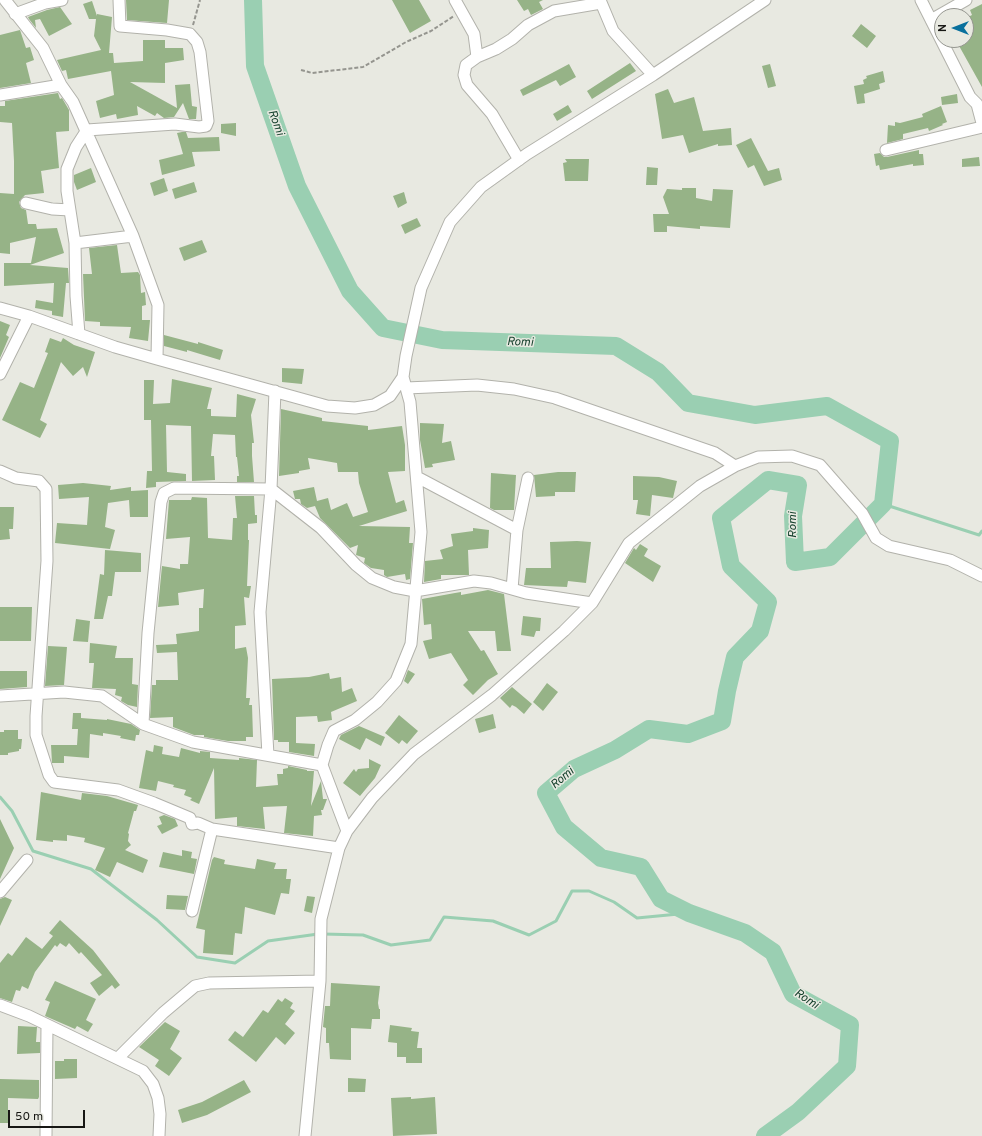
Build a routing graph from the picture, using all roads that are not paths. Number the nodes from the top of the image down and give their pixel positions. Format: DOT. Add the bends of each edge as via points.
graph roads {
  1 [pos="5,0"];
  2 [pos="62,0"];
  3 [pos="119,0"];
  4 [pos="455,0"];
  5 [pos="765,0"];
  6 [pos="921,0"];
  7 [pos="966,0"];
  8 [pos="45,2"];
  9 [pos="600,2"];
  10 [pos="15,14"];
  11 [pos="931,20"];
  12 [pos="477,57"];
  13 [pos="653,75"];
  14 [pos="61,85"];
  15 [pos="0,95"];
  16 [pos="979,105"];
  17 [pos="982,123"];
  18 [pos="982,127"];
  19 [pos="87,130"];
  20 [pos="886,150"];
  21 [pos="519,160"];
  22 [pos="26,203"];
  23 [pos="70,210"];
  24 [pos="133,236"];
  25 [pos="75,243"];
  26 [pos="0,308"];
  27 [pos="29,316"];
  28 [pos="79,334"];
  29 [pos="157,359"];
  30 [pos="0,374"];
  31 [pos="403,377"];
  32 [pos="406,388"];
  33 [pos="275,392"];
  34 [pos="735,466"];
  35 [pos="0,471"];
  36 [pos="417,477"];
  37 [pos="528,478"];
  38 [pos="270,489"];
  39 [pos="517,530"];
  40 [pos="982,576"];
  41 [pos="512,589"];
  42 [pos="415,591"];
  43 [pos="592,603"];
  44 [pos="38,694"];
  45 [pos="0,696"];
  46 [pos="143,724"];
  47 [pos="268,754"];
  48 [pos="322,765"];
  49 [pos="212,829"];
  50 [pos="347,831"];
  51 [pos="339,848"];
  52 [pos="28,860"];
  53 [pos="0,892"];
  54 [pos="192,911"];
  55 [pos="320,981"];
  56 [pos="0,1005"];
  57 [pos="47,1026"];
  58 [pos="118,1057"];
  59 [pos="46,1136"];
  60 [pos="159,1136"];
  61 [pos="304,1136"];
  1 -- 10 [label="street"];
  2 -- 8 [label="street"];
  3 -- 19 [label="street" via="120,26 190,34 197,42 208,121 206,126 175,124"];
  4 -- 12 [label="street" via="474,34"];
  5 -- 13 [label="street"];
  6 -- 11 [label="street"];
  7 -- 11 [label="street"];
  8 -- 10 [label="street"];
  9 -- 12 [label="street" via="554,11 528,25 496,49"];
  9 -- 13 [label="street" via="613,31"];
  10 -- 14 [label="street" via="43,48"];
  11 -- 16 [label="street" via="970,97"];
  12 -- 21 [label="street" via="466,65 464,75 467,85 492,114"];
  13 -- 21 [label="street"];
  14 -- 15 [label="street"];
  14 -- 19 [label="street"];
  16 -- 17 [label="street"];
  18 -- 20 [label="street"];
  19 -- 23 [label="street" via="76,147 67,169"];
  19 -- 24 [label="street"];
  21 -- 31 [label="street" via="481,187 450,222 421,288"];
  22 -- 23 [label="street"];
  23 -- 25 [label="street"];
  24 -- 25 [label="street"];
  24 -- 29 [label="street" via="158,305"];
  25 -- 28 [label="street"];
  26 -- 27 [label="street"];
  27 -- 28 [label="street"];
  27 -- 30 [label="street"];
  28 -- 29 [label="street"];
  29 -- 33 [label="street"];
  31 -- 32 [label="street"];
  31 -- 33 [label="street" via="390,396 374,405 355,408 328,406"];
  32 -- 34 [label="street" via="477,385 514,389 555,398 715,452"];
  32 -- 36 [label="street" via="410,402"];
  33 -- 38 [label="street"];
  34 -- 40 [label="street" via="758,457 792,456 814,462 820,465 862,513 876,538 890,546 950,560"];
  34 -- 43 [label="street" via="700,486 629,543"];
  35 -- 44 [label="street" via="16,478 39,481 46,490 47,561"];
  36 -- 39 [label="street"];
  36 -- 42 [label="street" via="421,532"];
  37 -- 39 [label="street"];
  38 -- 42 [label="street" via="321,528 372,578 394,587"];
  38 -- 46 [label="street" via="174,488 164,493 148,633"];
  38 -- 47 [label="street" via="260,612"];
  39 -- 41 [label="street"];
  41 -- 42 [label="street" via="474,581"];
  41 -- 43 [label="street"];
  42 -- 48 [label="street" via="411,644 396,681 378,702 355,720 334,731"];
  43 -- 50 [label="street" via="492,696 414,754 372,798"];
  44 -- 45 [label="street"];
  44 -- 46 [label="street" via="78,693 102,696"];
  44 -- 49 [label="street" via="36,735 49,775 54,782 118,790 190,818 192,824 198,823"];
  46 -- 47 [label="street" via="193,742"];
  47 -- 48 [label="street"];
  48 -- 50 [label="street"];
  49 -- 51 [label="street"];
  49 -- 54 [label="street"];
  50 -- 51 [label="street"];
  51 -- 55 [label="street" via="321,920"];
  52 -- 53 [label="street"];
  55 -- 58 [label="street" via="209,982 195,986"];
  55 -- 61 [label="street"];
  56 -- 57 [label="street"];
  57 -- 58 [label="street"];
  57 -- 59 [label="street"];
  58 -- 60 [label="street" via="143,1071 153,1084 160,1114"];
}
